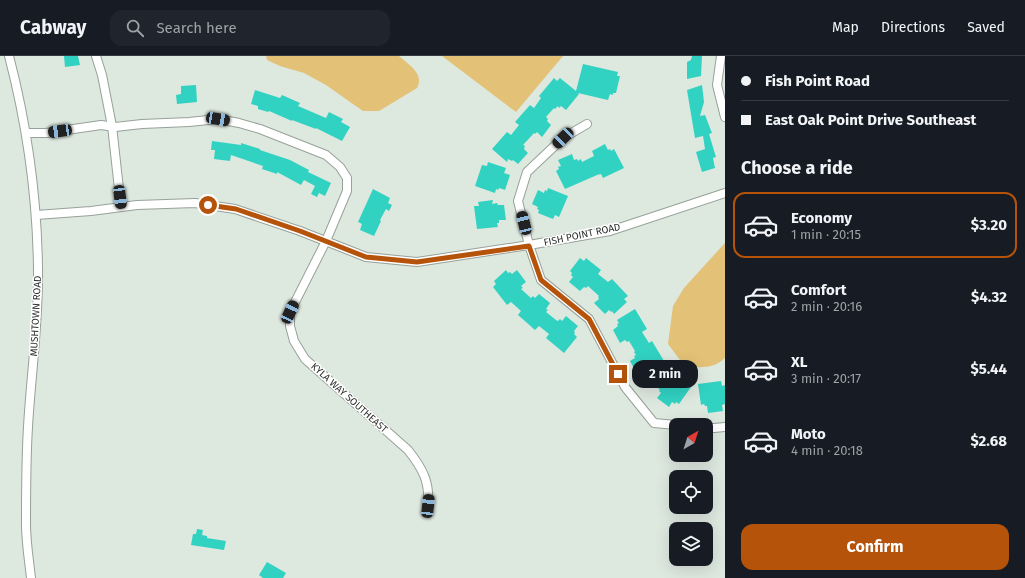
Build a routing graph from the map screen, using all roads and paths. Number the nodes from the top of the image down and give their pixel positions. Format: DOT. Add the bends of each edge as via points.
graph roads {
  1 [pos="9,56"];
  2 [pos="96,56"];
  3 [pos="721,56"];
  4 [pos="725,117"];
  5 [pos="587,124"];
  6 [pos="112,126"];
  7 [pos="26,133"];
  8 [pos="725,193"];
  9 [pos="122,207"];
  10 [pos="36,215"];
  11 [pos="326,241"];
  12 [pos="529,246"];
  13 [pos="669,424"];
  14 [pos="725,427"];
  15 [pos="713,428"];
  16 [pos="428,506"];
  17 [pos="31,578"];
  1 -- 7 [label="street, MUSHTOWN ROAD"];
  2 -- 6 [label="street"];
  3 -- 4 [label="street" via="717,85"];
  5 -- 12 [label="street" via="563,138 527,172 518,202"];
  6 -- 7 [label="street, KYLA WAY SOUTHEAST"];
  6 -- 9 [label="street"];
  6 -- 11 [label="street, KYLA WAY SOUTHEAST" via="218,119 260,130 326,155 340,167 347,178 347,191"];
  7 -- 10 [label="street, MUSHTOWN ROAD"];
  8 -- 12 [label="street, FISH POINT ROAD" via="610,231"];
  9 -- 10 [label="street, FISH POINT ROAD"];
  9 -- 11 [label="street, FISH POINT ROAD" via="195,203 236,209"];
  10 -- 17 [label="street, MUSHTOWN ROAD" via="38,269 28,427 26,510"];
  11 -- 12 [label="street, FISH POINT ROAD" via="366,257 417,262"];
  11 -- 16 [label="street, KYLA WAY SOUTHEAST" via="290,312 294,341 306,360 408,450 426,477"];
  12 -- 13 [label="street" via="541,280 589,319 625,387 654,423"];
  14 -- 15 [label="street"];
}
